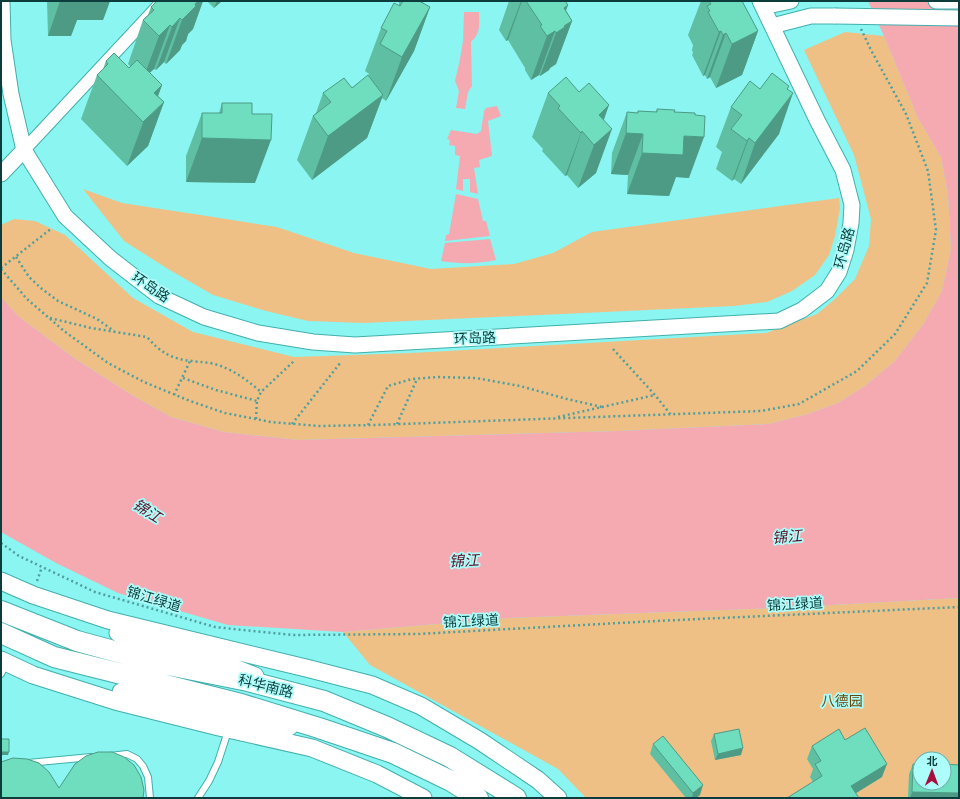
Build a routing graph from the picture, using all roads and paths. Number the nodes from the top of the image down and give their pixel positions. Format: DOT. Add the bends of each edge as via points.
graph roads {
  1 [pos="2,1"];
  2 [pos="163,1"];
  3 [pos="791,1"];
  4 [pos="936,1"];
  5 [pos="959,2"];
  6 [pos="762,4"];
  7 [pos="959,18"];
  8 [pos="772,26"];
  9 [pos="24,150"];
  10 [pos="1,174"];
  11 [pos="52,228"];
  12 [pos="16,256"];
  13 [pos="1,268"];
  14 [pos="49,318"];
  15 [pos="116,332"];
  16 [pos="613,349"];
  17 [pos="190,361"];
  18 [pos="294,361"];
  19 [pos="341,362"];
  20 [pos="182,378"];
  21 [pos="418,379"];
  22 [pos="261,392"];
  23 [pos="174,395"];
  24 [pos="655,395"];
  25 [pos="257,401"];
  26 [pos="602,407"];
  27 [pos="671,414"];
  28 [pos="552,418"];
  29 [pos="256,420"];
  30 [pos="292,424"];
  31 [pos="396,424"];
  32 [pos="368,425"];
  33 [pos="1,543"];
  34 [pos="1,581"];
  35 [pos="33,595"];
  36 [pos="959,607"];
  37 [pos="1,611"];
  38 [pos="1,634"];
  39 [pos="2,663"];
  40 [pos="324,700"];
  41 [pos="319,728"];
  42 [pos="228,729"];
  43 [pos="104,756"];
  44 [pos="96,757"];
  45 [pos="25,764"];
  46 [pos="150,798"];
  47 [pos="198,798"];
  48 [pos="423,798"];
  49 [pos="478,798"];
  50 [pos="516,798"];
  51 [pos="558,798"];
  1 -- 9 [label="street, 环岛路" via="11,94"];
  2 -- 9 [label="street"];
  3 -- 6 [label="street"];
  4 -- 5 [label="street"];
  6 -- 8 [label="street, 环岛路"];
  7 -- 8 [label="street, bridge" via="811,16"];
  8 -- 9 [label="street, 环岛路" via="816,120 843,170 852,205 846,250 839,272 827,292 802,310 779,321 355,345 313,342 258,333 204,317 159,296 110,258 65,216"];
  9 -- 10 [label="street"];
  11 -- 12 [label="path"];
  12 -- 13 [label="path"];
  12 -- 15 [label="path" via="29,277 42,289"];
  14 -- 15 [label="path"];
  15 -- 17 [label="path" via="147,337 155,347 166,354"];
  16 -- 24 [label="path"];
  17 -- 20 [label="path"];
  17 -- 22 [label="path" via="210,363 229,369"];
  18 -- 22 [label="path"];
  19 -- 30 [label="path"];
  20 -- 23 [label="path"];
  20 -- 25 [label="path"];
  21 -- 26 [label="path" via="476,378 520,386"];
  21 -- 31 [label="path"];
  21 -- 32 [label="path" via="388,386"];
  22 -- 25 [label="path"];
  24 -- 26 [label="path"];
  24 -- 27 [label="path"];
  25 -- 29 [label="path"];
  26 -- 28 [label="path"];
  33 -- 36 [label="path, 锦江绿道" via="19,556 95,592 215,627 292,635 418,634"];
  34 -- 35 [label="main road"];
  35 -- 40 [label="main road" via="79,620 168,651 232,667"];
  35 -- 51 [label="main road" via="108,620 372,685 421,706 480,741 538,780"];
  37 -- 40 [label="highway, 科华南路" via="77,641 158,663 248,681"];
  38 -- 41 [label="highway, 科华南路" via="54,657 241,704"];
  39 -- 41 [label="main road" via="119,692 189,703 283,726"];
  39 -- 42 [label="main road" via="116,701"];
  40 -- 50 [label="highway, 科华南路" via="450,757"];
  41 -- 49 [label="highway, 科华南路" via="393,753 451,781"];
  42 -- 47 [label="lane" via="218,762"];
  42 -- 48 [label="main road" via="312,748 377,774"];
  43 -- 46 [label="lane" via="127,754 137,759 148,777"];
  44 -- 45 [label="lane"];
}
